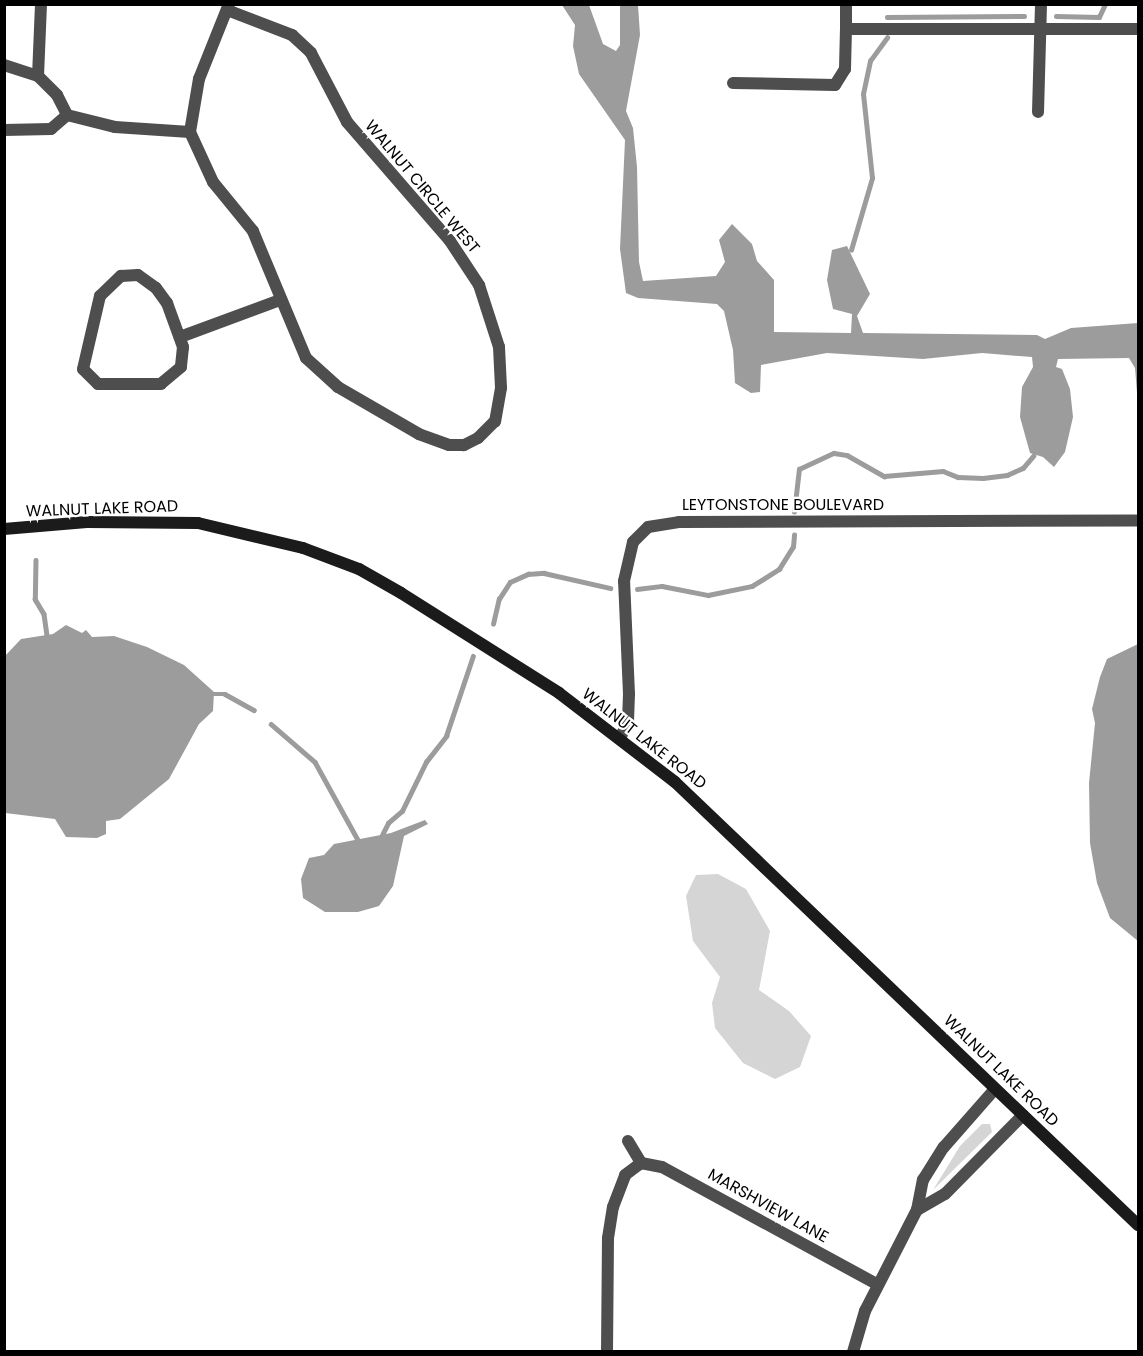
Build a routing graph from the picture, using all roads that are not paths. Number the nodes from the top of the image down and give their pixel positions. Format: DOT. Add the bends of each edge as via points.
graph roads {
  1 [pos="41,4"];
  2 [pos="846,4"];
  3 [pos="1041,4"];
  4 [pos="228,7"];
  5 [pos="846,29"];
  6 [pos="1138,29"];
  7 [pos="1040,30"];
  8 [pos="4,65"];
  9 [pos="38,76"];
  10 [pos="733,83"];
  11 [pos="1038,112"];
  12 [pos="67,115"];
  13 [pos="4,129"];
  14 [pos="190,132"];
  15 [pos="280,300"];
  16 [pos="180,337"];
  17 [pos="1138,520"];
  18 [pos="4,529"];
  19 [pos="620,738"];
  20 [pos="995,1089"];
  21 [pos="1023,1115"];
  22 [pos="628,1141"];
  23 [pos="642,1163"];
  24 [pos="917,1210"];
  25 [pos="1138,1225"];
  26 [pos="877,1284"];
  27 [pos="607,1352"];
  28 [pos="854,1352"];
  1 -- 9 [label="street"];
  2 -- 5 [label="street"];
  3 -- 7 [label="street"];
  4 -- 14 [label="street" via="199,79"];
  4 -- 15 [label="street, WALNUT CIRCLE WEST" via="292,35 311,53 347,122 450,241 478,285 500,347 500,405 486,432 464,445 449,445 419,434 338,387 306,358"];
  5 -- 7 [label="street"];
  5 -- 10 [label="street" via="845,69 835,85"];
  6 -- 7 [label="street"];
  7 -- 11 [label="street"];
  8 -- 9 [label="street"];
  9 -- 12 [label="street" via="57,95"];
  12 -- 13 [label="street" via="51,129"];
  12 -- 14 [label="street" via="115,127"];
  14 -- 15 [label="street" via="213,182 253,231"];
  15 -- 16 [label="street"];
  16 -- 16 [label="street" via="184,358 181,367 161,384 98,384 83,369 100,296 121,276 138,275 156,288"];
  17 -- 19 [label="street, LEYTONSTONE BOULEVARD" via="680,522 648,527 633,542 624,581 629,694 628,722"];
  18 -- 19 [label="street, WALNUT LAKE ROAD" via="87,522 198,523 303,548 359,569 401,593 547,685"];
  19 -- 20 [label="street, WALNUT LAKE ROAD" via="763,863"];
  20 -- 21 [label="street, WALNUT LAKE ROAD"];
  20 -- 24 [label="street" via="923,1180"];
  21 -- 24 [label="street" via="945,1194"];
  21 -- 25 [label="street, WALNUT LAKE ROAD"];
  22 -- 23 [label="street"];
  23 -- 26 [label="street, MARSHVIEW LANE" via="662,1167"];
  23 -- 27 [label="street" via="625,1175 613,1207"];
  24 -- 26 [label="street"];
  26 -- 28 [label="street"];
}
